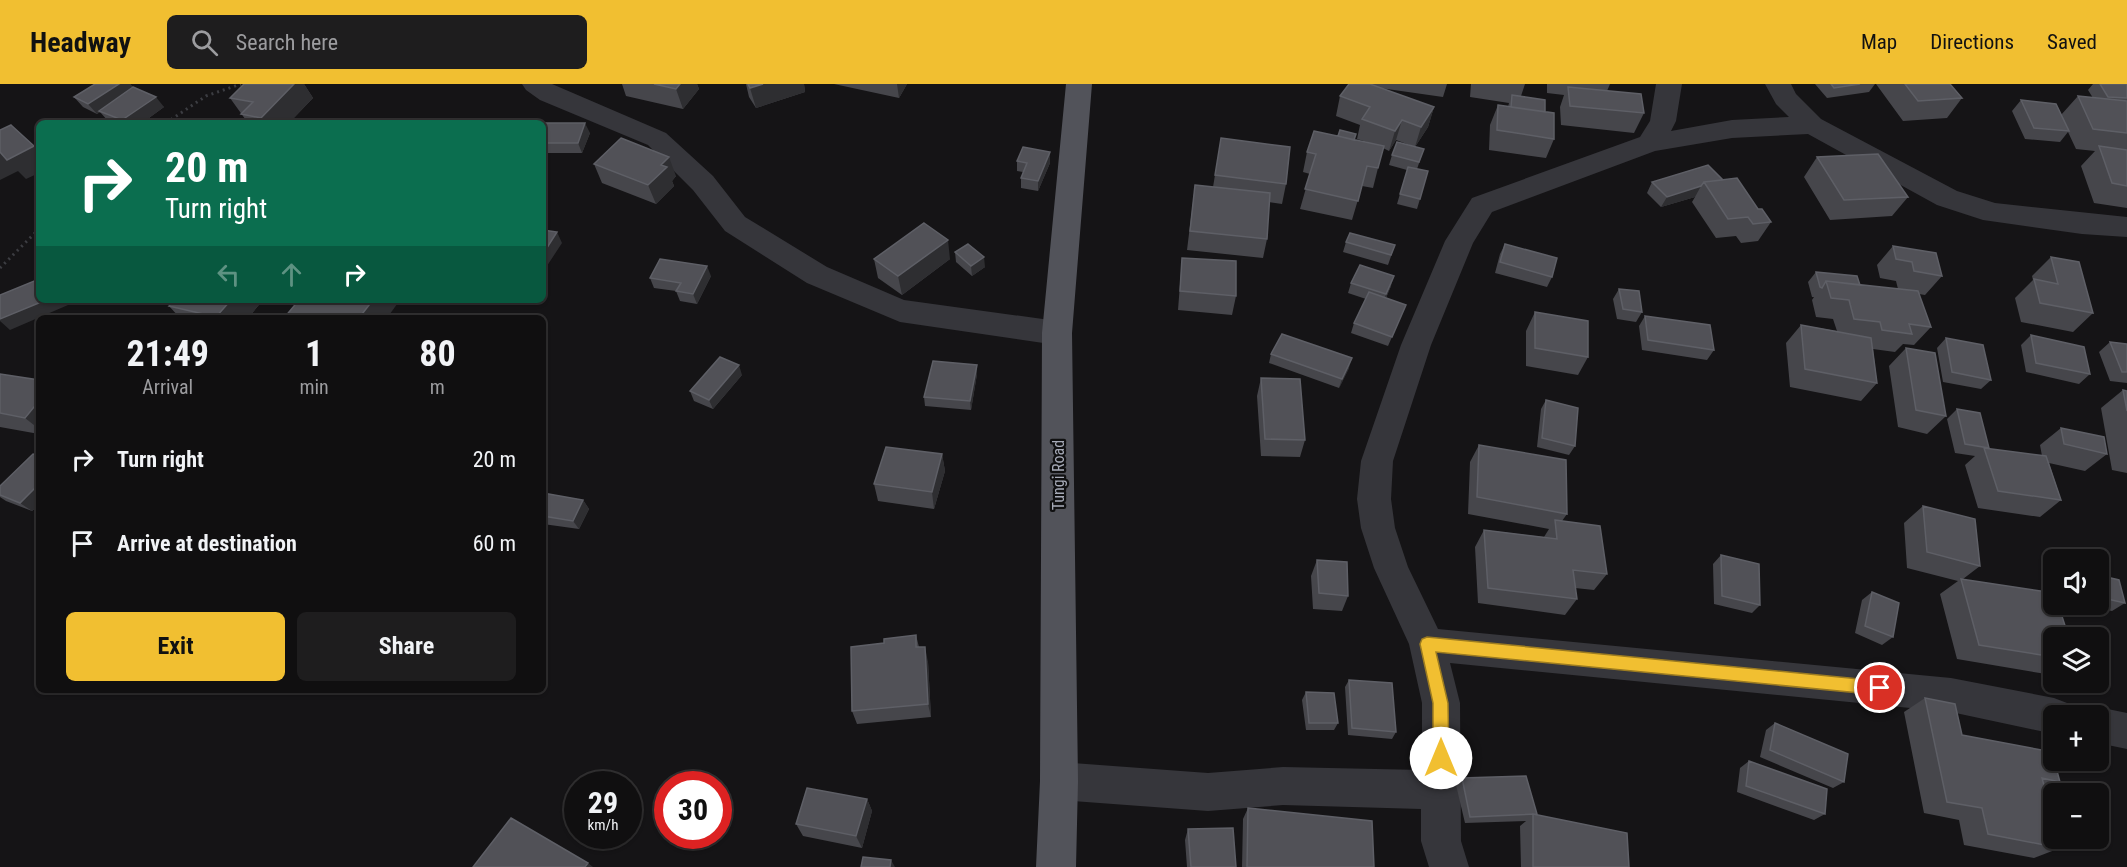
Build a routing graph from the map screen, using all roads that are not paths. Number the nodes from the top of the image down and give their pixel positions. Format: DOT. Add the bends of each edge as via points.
graph roads {
  1 [pos="535,84"];
  2 [pos="1079,84"];
  3 [pos="1669,84"];
  4 [pos="1778,84"];
  5 [pos="1812,125"];
  6 [pos="1650,143"];
  7 [pos="2127,226"];
  8 [pos="1057,333"];
  9 [pos="1427,644"];
  10 [pos="2043,714"];
  11 [pos="2109,727"];
  12 [pos="2127,731"];
  13 [pos="1059,781"];
  14 [pos="1440,790"];
  15 [pos="1056,867"];
  16 [pos="1449,867"];
  1 -- 8 [label="street" via="549,94 657,139 703,183 735,224 817,275 900,310"];
  2 -- 8 [label="main road, Tungi Road"];
  3 -- 6 [label="street" via="1663,121"];
  4 -- 5 [label="street" via="1785,98"];
  5 -- 6 [label="street" via="1732,129"];
  5 -- 7 [label="street" via="1970,207 2082,224"];
  6 -- 9 [label="street" via="1482,206 1459,241 1416,345 1377,461 1374,499 1378,528 1391,568"];
  8 -- 13 [label="main road, Tungi Road"];
  9 -- 10 [label="street" via="1951,695"];
  9 -- 14 [label="street" via="1441,703"];
  11 -- 12 [label="street"];
  13 -- 14 [label="street" via="1209,792 1283,786"];
  13 -- 15 [label="main road, Tungi Road"];
  14 -- 16 [label="street" via="1441,841"];
}
